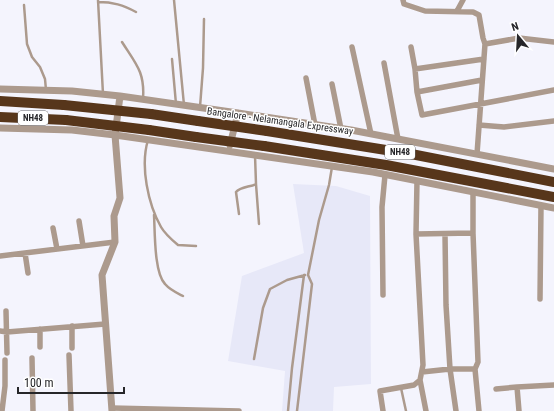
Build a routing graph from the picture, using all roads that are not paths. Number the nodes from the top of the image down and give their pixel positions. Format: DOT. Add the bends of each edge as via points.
graph roads {
  1 [pos="174,0"];
  2 [pos="403,0"];
  3 [pos="463,0"];
  4 [pos="98,1"];
  5 [pos="24,5"];
  6 [pos="457,11"];
  7 [pos="136,12"];
  8 [pos="204,19"];
  9 [pos="122,42"];
  10 [pos="554,42"];
  11 [pos="485,44"];
  12 [pos="352,47"];
  13 [pos="411,47"];
  14 [pos="172,59"];
  15 [pos="484,59"];
  16 [pos="384,63"];
  17 [pos="415,69"];
  18 [pos="306,78"];
  19 [pos="482,80"];
  20 [pos="332,84"];
  21 [pos="0,89"];
  22 [pos="46,90"];
  23 [pos="554,90"];
  24 [pos="417,92"];
  25 [pos="103,95"];
  26 [pos="120,96"];
  27 [pos="143,100"];
  28 [pos="0,101"];
  29 [pos="176,104"];
  30 [pos="481,104"];
  31 [pos="184,106"];
  32 [pos="200,108"];
  33 [pos="238,113"];
  34 [pos="0,117"];
  35 [pos="554,121"];
  36 [pos="315,125"];
  37 [pos="479,125"];
  38 [pos="0,128"];
  39 [pos="341,129"];
  40 [pos="371,134"];
  41 [pos="115,135"];
  42 [pos="398,139"];
  43 [pos="148,140"];
  44 [pos="228,151"];
  45 [pos="477,154"];
  46 [pos="255,155"];
  47 [pos="332,166"];
  48 [pos="554,169"];
  49 [pos="385,175"];
  50 [pos="417,181"];
  51 [pos="554,182"];
  52 [pos="256,184"];
  53 [pos="473,192"];
  54 [pos="554,197"];
  55 [pos="541,206"];
  56 [pos="554,208"];
  57 [pos="154,212"];
  58 [pos="238,214"];
  59 [pos="79,221"];
  60 [pos="259,224"];
  61 [pos="53,228"];
  62 [pos="473,233"];
  63 [pos="416,234"];
  64 [pos="445,234"];
  65 [pos="115,242"];
  66 [pos="83,246"];
  67 [pos="196,246"];
  68 [pos="57,249"];
  69 [pos="25,253"];
  70 [pos="0,256"];
  71 [pos="28,273"];
  72 [pos="306,275"];
  73 [pos="383,295"];
  74 [pos="183,296"];
  75 [pos="540,299"];
  76 [pos="6,311"];
  77 [pos="106,324"];
  78 [pos="72,326"];
  79 [pos="40,329"];
  80 [pos="0,332"];
  81 [pos="7,332"];
  82 [pos="40,347"];
  83 [pos="72,348"];
  84 [pos="7,353"];
  85 [pos="69,355"];
  86 [pos="32,358"];
  87 [pos="5,360"];
  88 [pos="254,360"];
  89 [pos="450,369"];
  90 [pos="475,369"];
  91 [pos="422,372"];
  92 [pos="2,379"];
  93 [pos="420,380"];
  94 [pos="554,385"];
  95 [pos="401,387"];
  96 [pos="517,387"];
  97 [pos="496,389"];
  98 [pos="112,410"];
  99 [pos="2,411"];
  100 [pos="33,411"];
  101 [pos="70,411"];
  102 [pos="239,411"];
  103 [pos="288,411"];
  104 [pos="298,411"];
  105 [pos="383,411"];
  106 [pos="406,411"];
  107 [pos="426,411"];
  108 [pos="456,411"];
  109 [pos="479,411"];
  110 [pos="519,411"];
  1 -- 31 [label="lane"];
  2 -- 6 [label="street" via="404,4 425,11"];
  3 -- 6 [label="street"];
  4 -- 7 [label="lane" via="113,2"];
  4 -- 25 [label="lane"];
  5 -- 22 [label="lane" via="27,44 45,79"];
  6 -- 11 [label="street" via="479,15"];
  8 -- 32 [label="lane"];
  9 -- 27 [label="lane" via="141,71 144,81"];
  10 -- 11 [label="street" via="519,38"];
  11 -- 15 [label="street"];
  12 -- 40 [label="street"];
  13 -- 17 [label="street"];
  14 -- 29 [label="lane"];
  15 -- 17 [label="street"];
  15 -- 19 [label="street"];
  16 -- 42 [label="street"];
  17 -- 24 [label="street"];
  18 -- 36 [label="street"];
  19 -- 24 [label="street"];
  19 -- 30 [label="street"];
  20 -- 39 [label="street"];
  21 -- 22 [label="street"];
  22 -- 25 [label="street"];
  23 -- 30 [label="street"];
  24 -- 30 [label="street" via="422,115"];
  25 -- 26 [label="street"];
  26 -- 27 [label="street"];
  26 -- 41 [label="street"];
  27 -- 29 [label="street"];
  28 -- 51 [label="highway, Bangalore - Nelamangala Expressway / NH48, bridge" via="64,104 133,112 380,148"];
  29 -- 31 [label="street"];
  30 -- 37 [label="street"];
  31 -- 32 [label="street"];
  32 -- 33 [label="street"];
  33 -- 36 [label="street"];
  33 -- 44 [label="street"];
  34 -- 54 [label="highway, NH48, bridge" via="124,126 386,165"];
  35 -- 37 [label="street" via="504,127"];
  36 -- 39 [label="street"];
  37 -- 45 [label="street"];
  38 -- 41 [label="street" via="72,130"];
  39 -- 40 [label="street"];
  40 -- 42 [label="street"];
  41 -- 43 [label="street"];
  41 -- 65 [label="street" via="120,198 114,216"];
  42 -- 45 [label="street"];
  43 -- 44 [label="street"];
  43 -- 57 [label="lane" via="145,164"];
  44 -- 46 [label="street"];
  45 -- 48 [label="street"];
  46 -- 47 [label="street"];
  46 -- 52 [label="lane"];
  47 -- 49 [label="street"];
  47 -- 72 [label="lane"];
  49 -- 50 [label="street"];
  49 -- 73 [label="street" via="382,207"];
  50 -- 53 [label="street"];
  50 -- 63 [label="street"];
  52 -- 58 [label="lane" via="238,189 236,192"];
  52 -- 60 [label="lane"];
  53 -- 55 [label="street"];
  53 -- 62 [label="street"];
  55 -- 56 [label="street"];
  55 -- 75 [label="street"];
  57 -- 67 [label="lane" via="162,228 178,246"];
  57 -- 74 [label="lane" via="159,275 164,284"];
  59 -- 66 [label="street"];
  61 -- 68 [label="street"];
  62 -- 64 [label="street"];
  62 -- 90 [label="street" via="478,362"];
  63 -- 64 [label="street"];
  63 -- 91 [label="street"];
  64 -- 89 [label="street"];
  65 -- 66 [label="street"];
  65 -- 77 [label="street" via="102,275"];
  66 -- 68 [label="street"];
  68 -- 69 [label="street"];
  69 -- 70 [label="street"];
  69 -- 71 [label="street"];
  72 -- 88 [label="lane" via="287,280 270,289 263,308"];
  72 -- 103 [label="lane"];
  72 -- 104 [label="lane" via="312,284"];
  76 -- 81 [label="street"];
  77 -- 78 [label="street"];
  77 -- 98 [label="street"];
  78 -- 79 [label="street"];
  78 -- 83 [label="street"];
  79 -- 81 [label="street"];
  79 -- 82 [label="street"];
  80 -- 81 [label="street"];
  81 -- 84 [label="street"];
  85 -- 101 [label="street"];
  86 -- 100 [label="street"];
  87 -- 92 [label="street"];
  89 -- 90 [label="street"];
  89 -- 91 [label="street"];
  89 -- 108 [label="street"];
  90 -- 109 [label="street"];
  91 -- 93 [label="street"];
  92 -- 99 [label="street"];
  93 -- 95 [label="street" via="414,385"];
  93 -- 107 [label="street"];
  94 -- 96 [label="street"];
  95 -- 105 [label="street" via="380,390"];
  95 -- 106 [label="lane"];
  96 -- 97 [label="street"];
  96 -- 110 [label="street"];
  98 -- 102 [label="street"];
}
